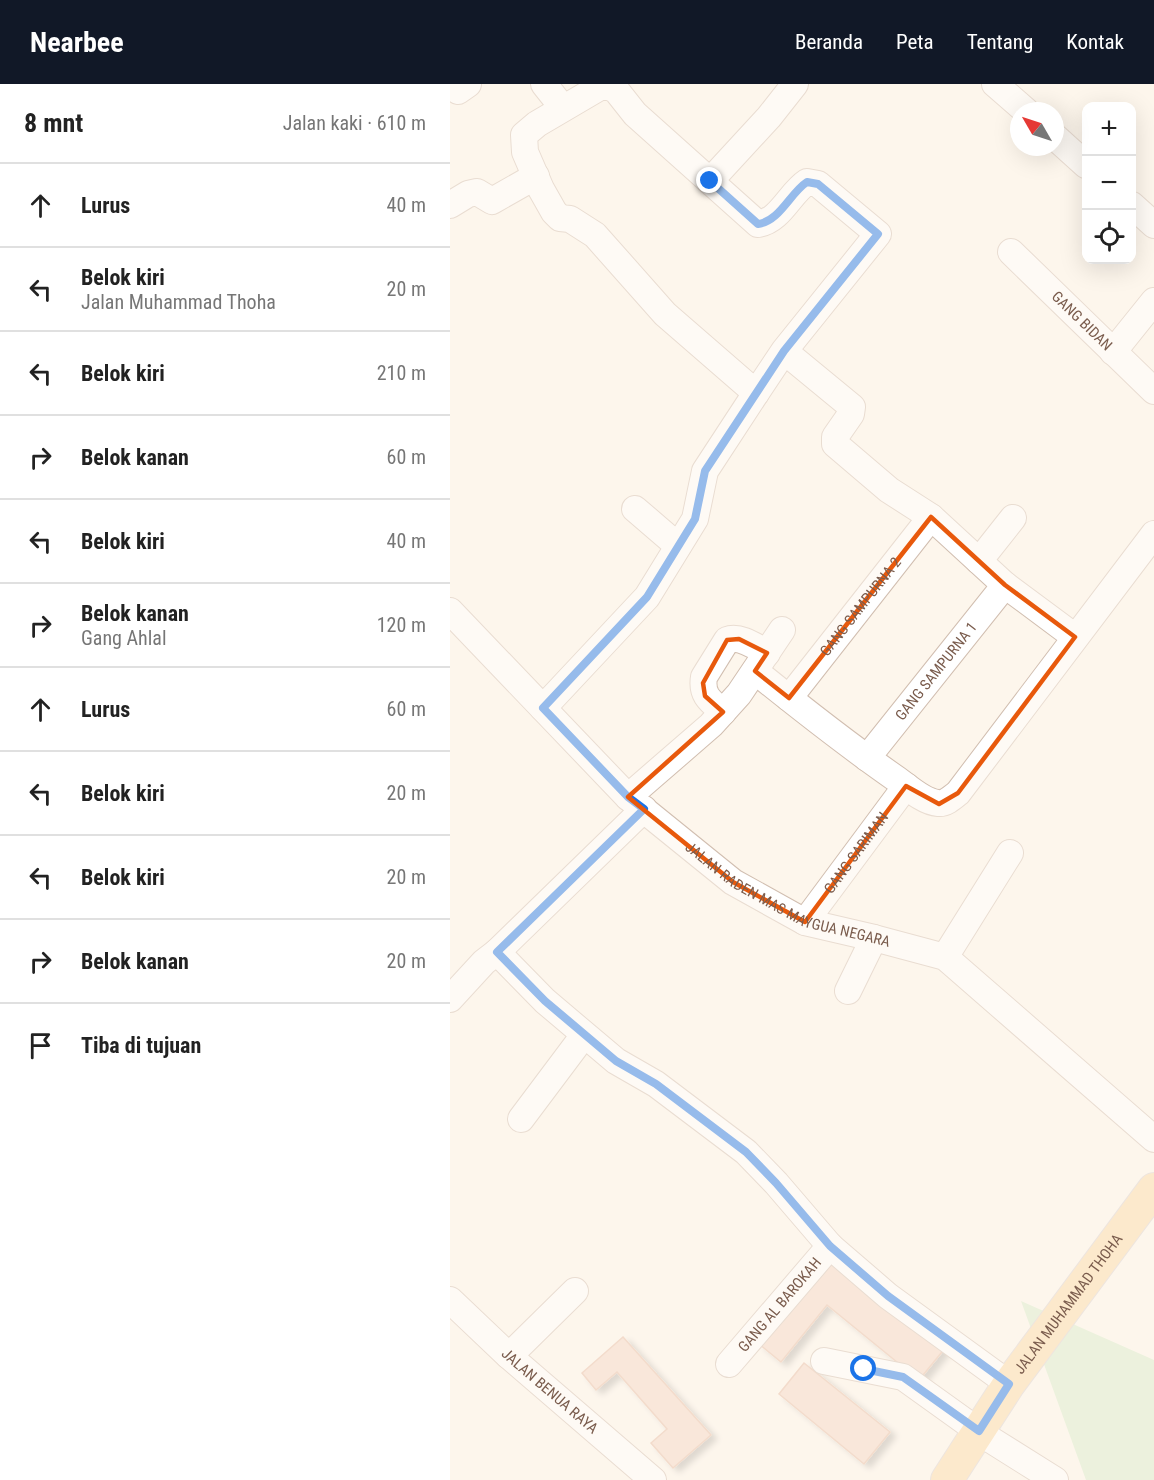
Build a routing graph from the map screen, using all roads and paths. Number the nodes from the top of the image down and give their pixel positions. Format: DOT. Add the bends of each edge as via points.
graph roads {
  1 [pos="544,84"];
  2 [pos="795,84"];
  3 [pos="995,84"];
  4 [pos="1016,102"];
  5 [pos="563,108"];
  6 [pos="1064,145"];
  7 [pos="1082,161"];
  8 [pos="536,176"];
  9 [pos="710,181"];
  10 [pos="450,205"];
  11 [pos="1136,209"];
  12 [pos="1154,225"];
  13 [pos="1011,252"];
  14 [pos="1154,301"];
  15 [pos="784,351"];
  16 [pos="1113,352"];
  17 [pos="1154,391"];
  18 [pos="756,393"];
  19 [pos="635,509"];
  20 [pos="931,517"];
  21 [pos="1014,518"];
  22 [pos="1154,534"];
  23 [pos="678,546"];
  24 [pos="980,561"];
  25 [pos="1005,585"];
  26 [pos="450,611"];
  27 [pos="782,630"];
  28 [pos="1075,637"];
  29 [pos="761,662"];
  30 [pos="789,698"];
  31 [pos="543,708"];
  32 [pos="723,712"];
  33 [pos="867,758"];
  34 [pos="906,786"];
  35 [pos="636,803"];
  36 [pos="1010,853"];
  37 [pos="806,922"];
  38 [pos="874,938"];
  39 [pos="497,952"];
  40 [pos="945,957"];
  41 [pos="848,991"];
  42 [pos="450,999"];
  43 [pos="584,1035"];
  44 [pos="521,1119"];
  45 [pos="1154,1139"];
  46 [pos="1154,1189"];
  47 [pos="830,1246"];
  48 [pos="575,1291"];
  49 [pos="450,1300"];
  50 [pos="509,1356"];
  51 [pos="824,1361"];
  52 [pos="729,1364"];
  53 [pos="1009,1384"];
  54 [pos="979,1431"];
  55 [pos="653,1480"];
  56 [pos="947,1480"];
  57 [pos="1055,1480"];
  1 -- 5 [label="street"];
  2 -- 9 [label="street"];
  3 -- 4 [label="street"];
  5 -- 8 [label="street" via="524,135 525,152"];
  5 -- 9 [label="street" via="600,87 616,90 635,114"];
  6 -- 7 [label="street"];
  8 -- 10 [label="street" via="492,201 477,192"];
  8 -- 18 [label="street" via="554,212 595,235 665,314"];
  9 -- 15 [label="street" via="758,224 775,215 799,187 807,182 818,184 878,234"];
  11 -- 12 [label="street"];
  13 -- 16 [label="street, GANG BIDAN"];
  14 -- 16 [label="street"];
  15 -- 18 [label="street"];
  15 -- 20 [label="street" via="852,407 835,444 889,490"];
  16 -- 17 [label="street, GANG BIDAN"];
  18 -- 23 [label="street" via="705,471 695,519"];
  19 -- 23 [label="street"];
  20 -- 24 [label="street"];
  20 -- 30 [label="street, GANG SAMPURNA 2"];
  21 -- 24 [label="street"];
  22 -- 28 [label="street"];
  23 -- 31 [label="street" via="647,597"];
  24 -- 25 [label="street"];
  25 -- 28 [label="street"];
  25 -- 33 [label="street, GANG SAMPURNA 1"];
  26 -- 31 [label="street, JALAN RADEN MAS MAYGUA NEGARA"];
  27 -- 29 [label="street"];
  28 -- 34 [label="street" via="952,799 939,804"];
  29 -- 30 [label="street"];
  29 -- 32 [label="street"];
  29 -- 32 [label="street" via="739,639 727,640 704,677 703,688 705,696"];
  30 -- 33 [label="street"];
  31 -- 35 [label="street, JALAN RADEN MAS MAYGUA NEGARA"];
  32 -- 35 [label="street"];
  33 -- 34 [label="street"];
  34 -- 37 [label="street, GANG SARIMAN"];
  35 -- 37 [label="street, JALAN RADEN MAS MAYGUA NEGARA" via="734,882"];
  35 -- 39 [label="street"];
  36 -- 40 [label="street"];
  37 -- 38 [label="street, JALAN RADEN MAS MAYGUA NEGARA"];
  38 -- 40 [label="street, JALAN RADEN MAS MAYGUA NEGARA"];
  38 -- 41 [label="street"];
  39 -- 42 [label="street"];
  39 -- 43 [label="street"];
  40 -- 45 [label="street, JALAN RADEN MAS MAYGUA NEGARA"];
  43 -- 44 [label="street"];
  43 -- 47 [label="street" via="746,1152"];
  46 -- 53 [label="main road, JALAN MUHAMMAD THOHA"];
  47 -- 52 [label="street, GANG AL BAROKAH"];
  47 -- 53 [label="street" via="888,1296"];
  48 -- 50 [label="street"];
  49 -- 50 [label="street, JALAN BENUA RAYA"];
  50 -- 55 [label="street, JALAN BENUA RAYA"];
  51 -- 54 [label="street" via="903,1377"];
  53 -- 54 [label="main road, JALAN MUHAMMAD THOHA"];
  54 -- 56 [label="main road, JALAN MUHAMMAD THOHA"];
  54 -- 57 [label="street"];
}
